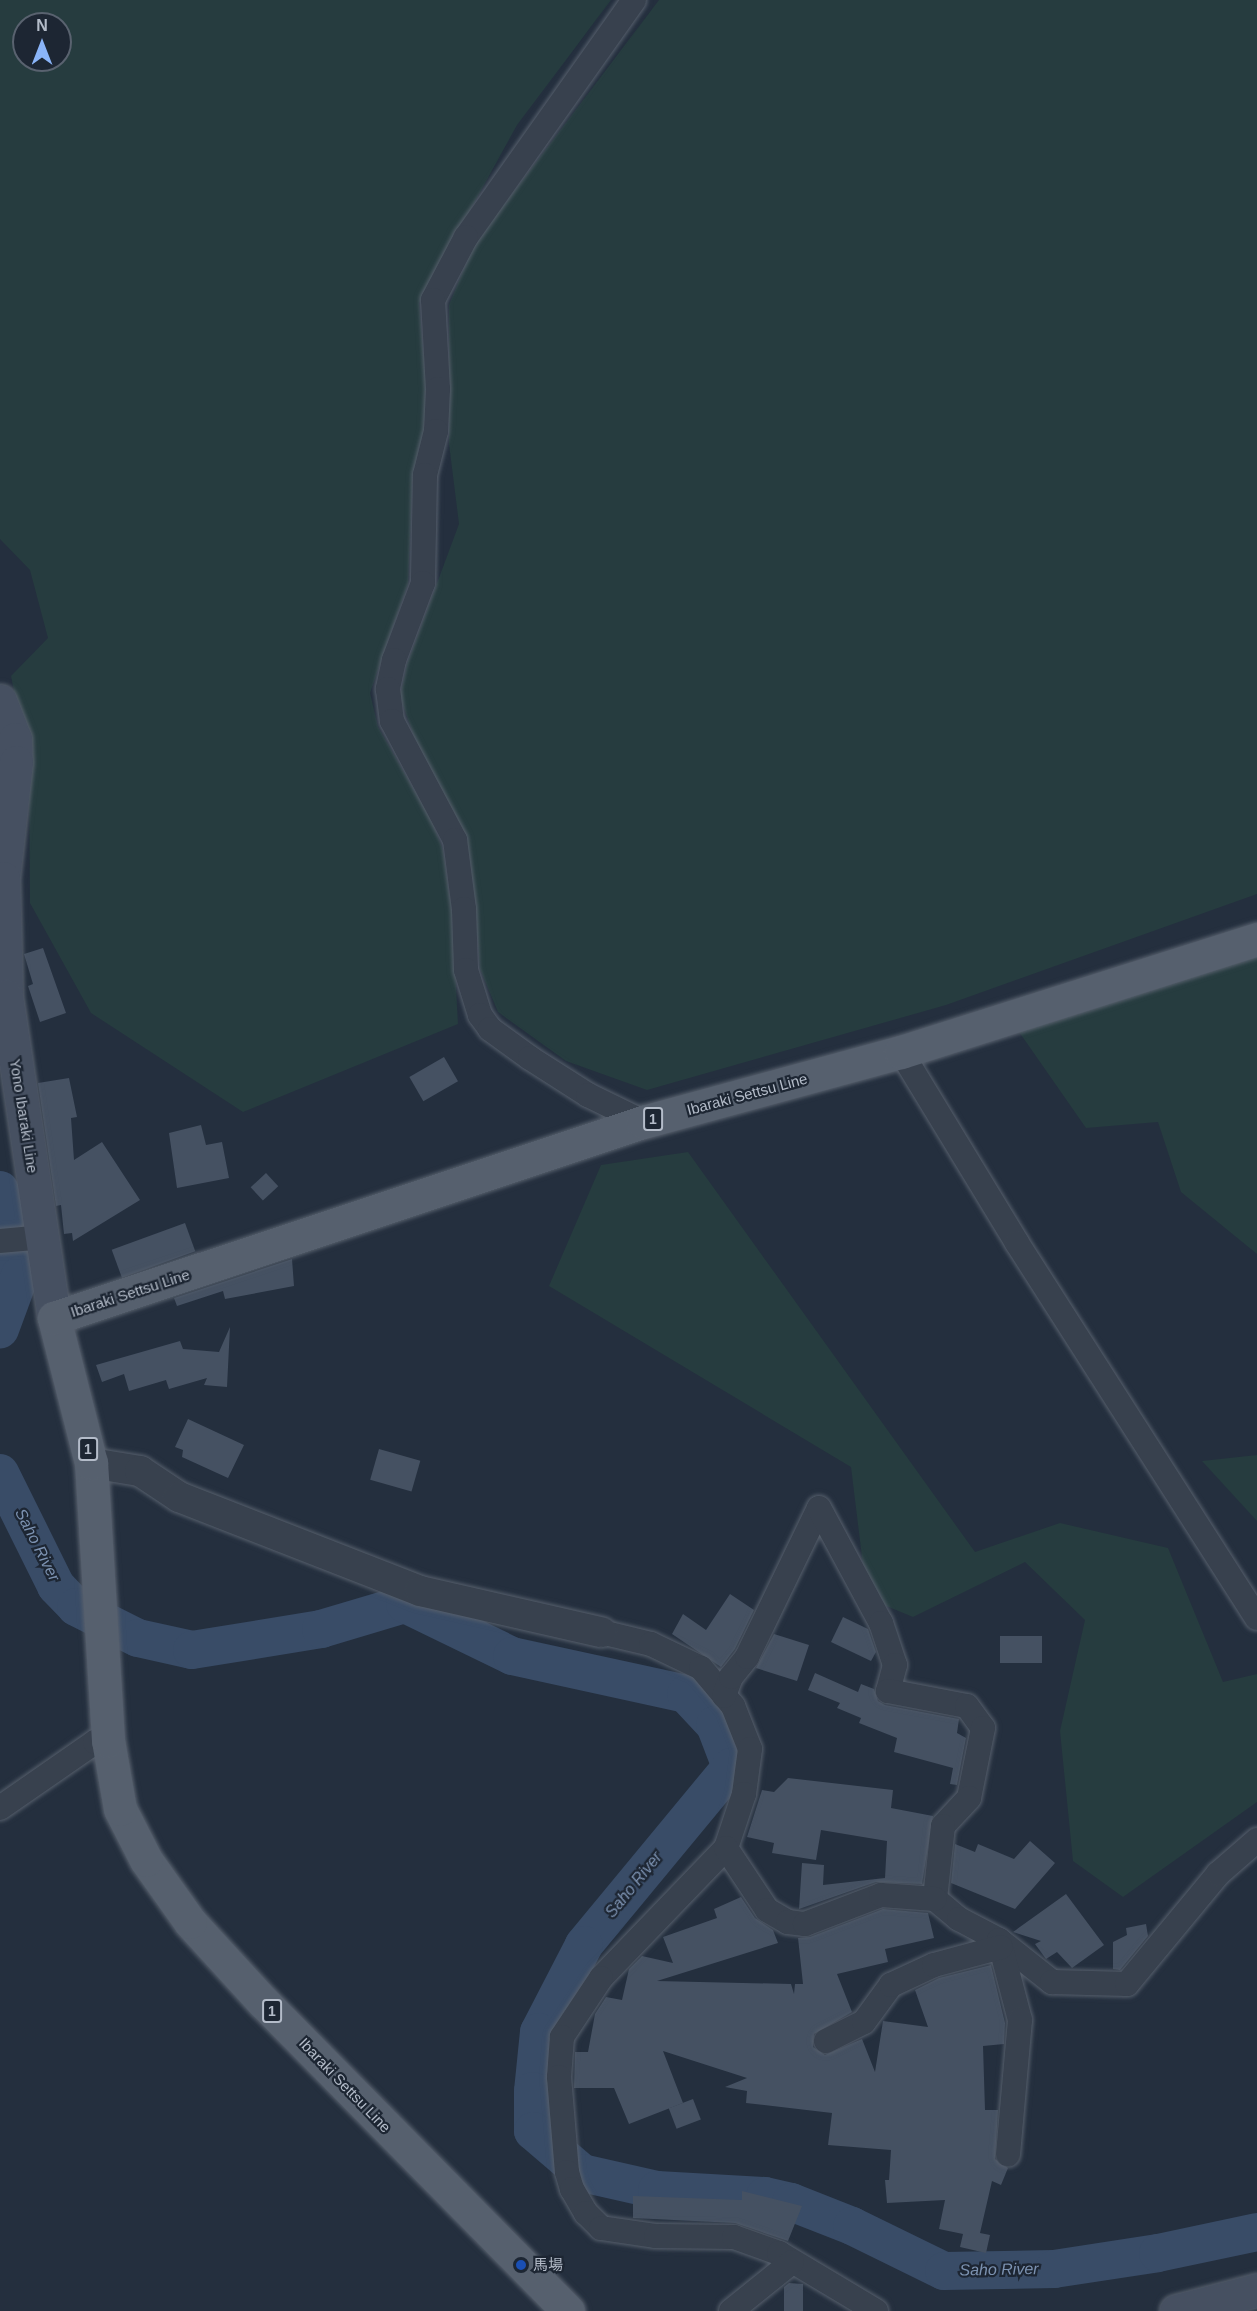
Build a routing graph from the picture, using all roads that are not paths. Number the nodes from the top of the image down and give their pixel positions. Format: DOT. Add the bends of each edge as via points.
graph roads {
  1 [pos="634,0"];
  2 [pos="0,701"];
  3 [pos="1257,939"];
  4 [pos="901,1052"];
  5 [pos="643,1122"];
  6 [pos="44,1237"];
  7 [pos="0,1241"];
  8 [pos="54,1318"];
  9 [pos="91,1463"];
  10 [pos="1257,1618"];
  11 [pos="601,1632"];
  12 [pos="724,1696"];
  13 [pos="108,1740"];
  14 [pos="0,1808"];
  15 [pos="1257,1840"];
  16 [pos="726,1848"];
  17 [pos="935,1899"];
  18 [pos="1000,1944"];
  19 [pos="826,2041"];
  20 [pos="1008,2154"];
  21 [pos="792,2262"];
  22 [pos="1257,2290"];
  23 [pos="568,2311"];
  24 [pos="731,2311"];
  25 [pos="876,2311"];
  26 [pos="1176,2311"];
  1 -- 5 [label="street" via="466,237 433,300 438,389 436,430 425,475 423,583 394,660 388,689 392,721 455,840 464,909 466,970 480,1015 490,1029 530,1058 588,1095"];
  2 -- 6 [label="main road, Yono Ibaraki Line" via="15,739 16,762 3,878 6,996"];
  3 -- 4 [label="main road, Ibaraki Settsu Line / 1"];
  4 -- 5 [label="main road, Ibaraki Settsu Line / 1"];
  4 -- 10 [label="street" via="1017,1243"];
  5 -- 8 [label="main road, Ibaraki Settsu Line / 1"];
  6 -- 7 [label="street"];
  6 -- 8 [label="main road, Yono Ibaraki Line"];
  8 -- 9 [label="main road, Ibaraki Settsu Line / 1"];
  9 -- 11 [label="street" via="140,1471 179,1497 420,1591"];
  9 -- 13 [label="main road, Ibaraki Settsu Line / 1"];
  11 -- 12 [label="street" via="651,1644 701,1668"];
  12 -- 16 [label="street" via="733,1706 750,1749 744,1794"];
  12 -- 17 [label="street" via="731,1677 747,1658 819,1508 881,1623 895,1665 888,1691 967,1706 983,1728 969,1798 943,1827"];
  13 -- 14 [label="street" via="95,1742"];
  13 -- 23 [label="main road, Ibaraki Settsu Line / 1" via="120,1809 146,1860 190,1922"];
  15 -- 18 [label="street" via="1218,1874 1127,1984 1052,1982"];
  16 -- 17 [label="street" via="767,1911 788,1922 805,1924 881,1895"];
  16 -- 21 [label="street" via="602,1978 562,2037 559,2077 567,2172 586,2213 602,2228 656,2236 734,2237 779,2253"];
  17 -- 18 [label="street" via="958,1919"];
  18 -- 19 [label="street" via="934,1965 891,1985 864,2022"];
  18 -- 20 [label="street" via="1020,2020"];
  21 -- 24 [label="street"];
  21 -- 25 [label="street"];
  22 -- 26 [label="main road"];
}
